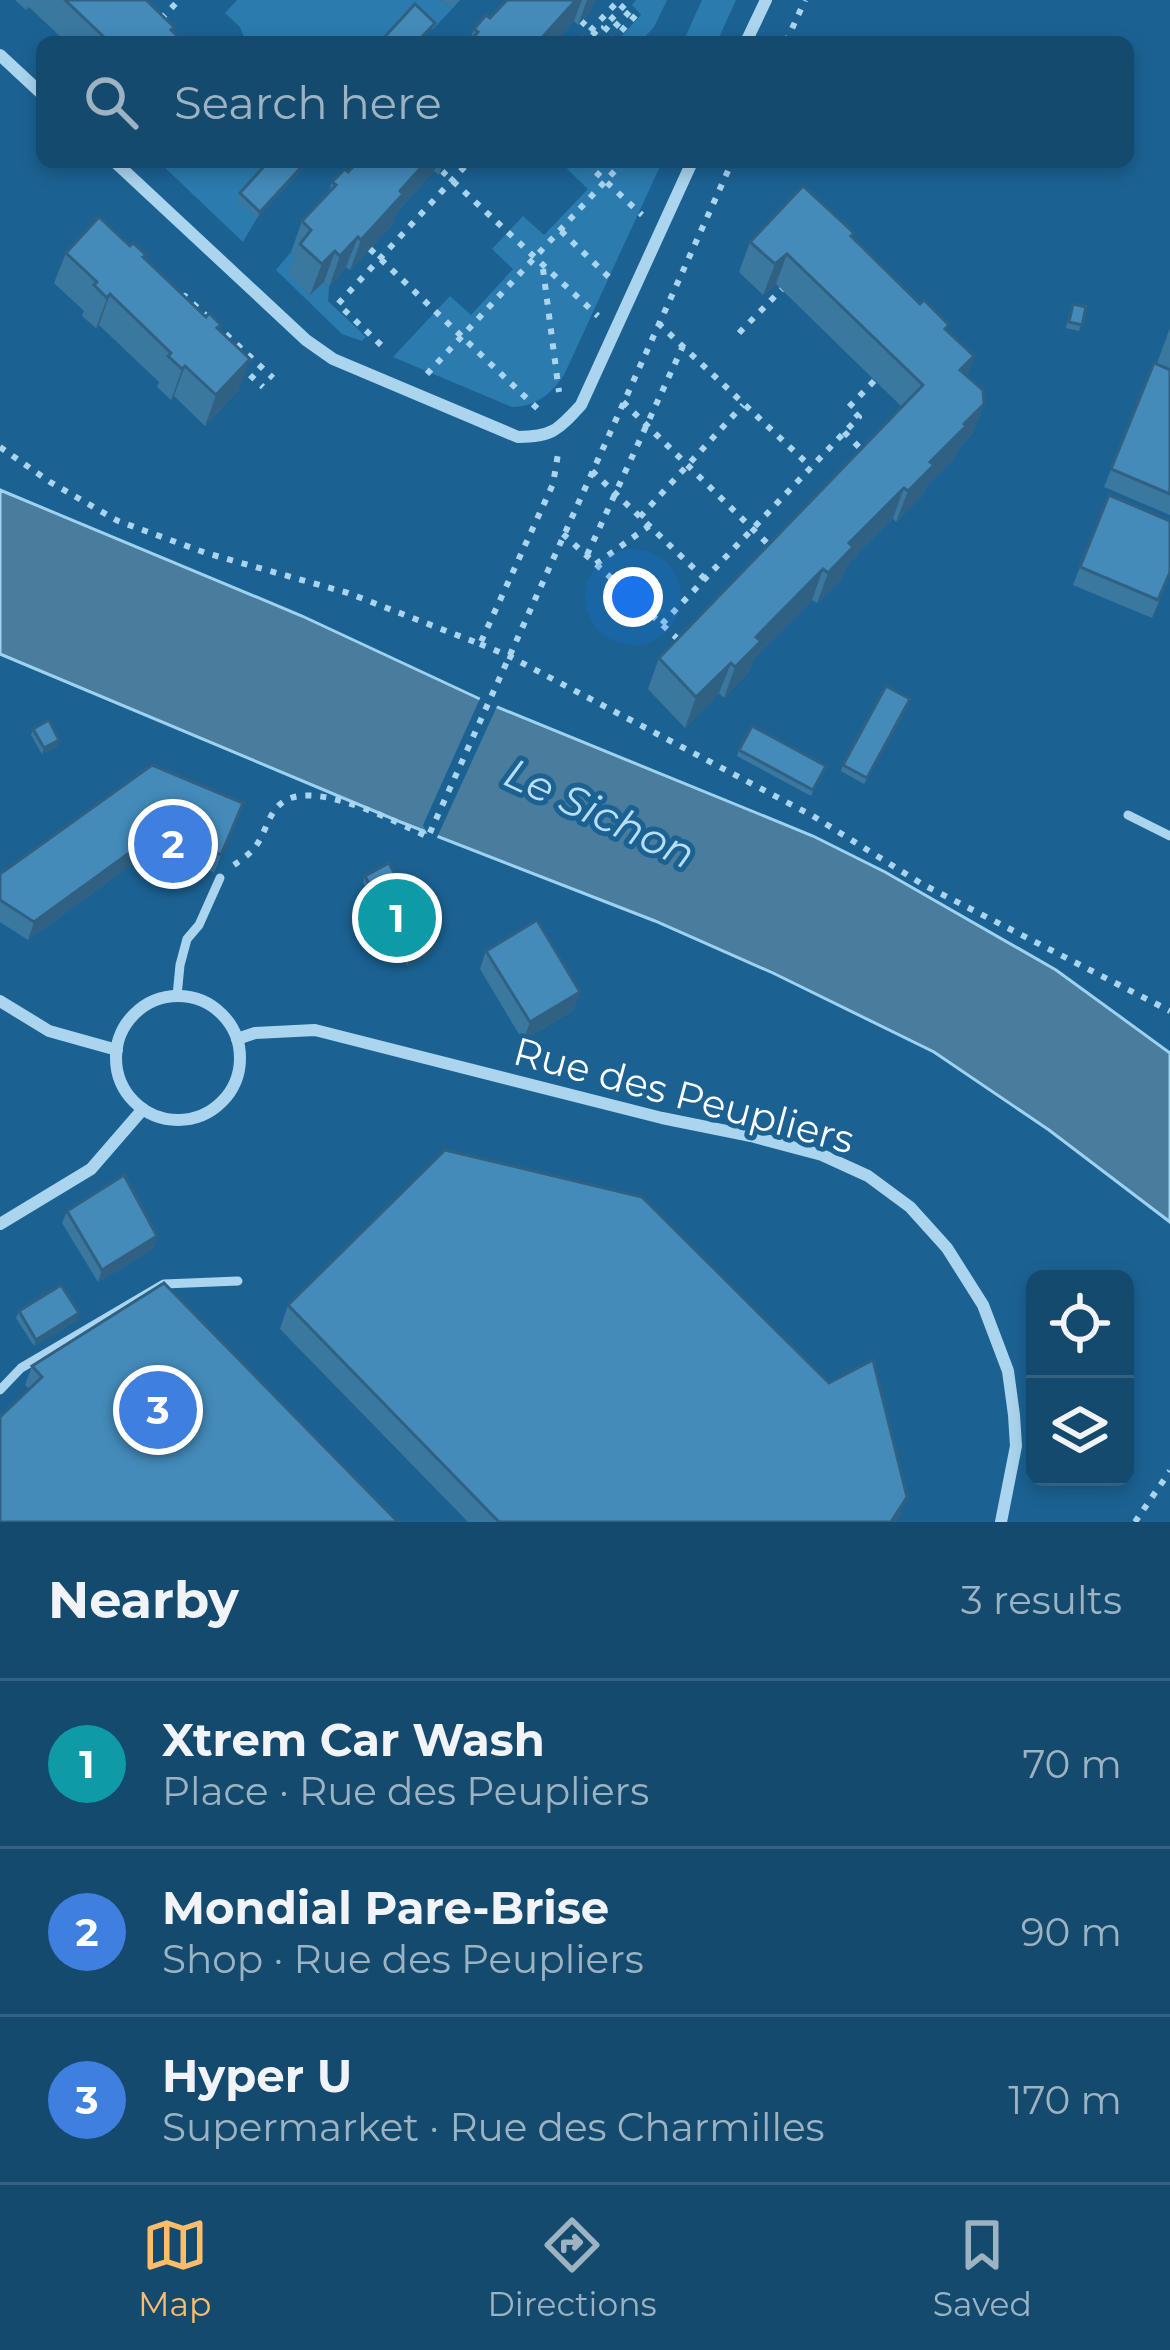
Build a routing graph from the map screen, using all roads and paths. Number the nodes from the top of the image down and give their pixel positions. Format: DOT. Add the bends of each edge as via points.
graph roads {
  1 [pos="179,0"];
  2 [pos="619,0"];
  3 [pos="629,0"];
  4 [pos="766,0"];
  5 [pos="805,0"];
  6 [pos="581,21"];
  7 [pos="150,30"];
  8 [pos="591,30"];
  9 [pos="586,36"];
  10 [pos="599,36"];
  11 [pos="613,36"];
  12 [pos="749,36"];
  13 [pos="789,36"];
  14 [pos="0,55"];
  15 [pos="36,88"];
  16 [pos="121,168"];
  17 [pos="463,168"];
  18 [pos="591,168"];
  19 [pos="617,168"];
  20 [pos="689,168"];
  21 [pos="729,168"];
  22 [pos="442,171"];
  23 [pos="452,180"];
  24 [pos="605,181"];
  25 [pos="644,217"];
  26 [pos="560,230"];
  27 [pos="370,249"];
  28 [pos="535,257"];
  29 [pos="380,258"];
  30 [pos="543,265"];
  31 [pos="615,282"];
  32 [pos="782,289"];
  33 [pos="176,305"];
  34 [pos="599,317"];
  35 [pos="658,323"];
  36 [pos="740,333"];
  37 [pos="462,336"];
  38 [pos="381,345"];
  39 [pos="683,346"];
  40 [pos="226,352"];
  41 [pos="424,376"];
  42 [pos="273,378"];
  43 [pos="875,380"];
  44 [pos="263,387"];
  45 [pos="560,396"];
  46 [pos="623,402"];
  47 [pos="744,404"];
  48 [pos="540,411"];
  49 [pos="646,425"];
  50 [pos="559,429"];
  51 [pos="844,432"];
  52 [pos="0,447"];
  53 [pos="871,458"];
  54 [pos="688,465"];
  55 [pos="811,467"];
  56 [pos="592,471"];
  57 [pos="615,494"];
  58 [pos="640,517"];
  59 [pos="649,526"];
  60 [pos="752,529"];
  61 [pos="563,534"];
  62 [pos="778,554"];
  63 [pos="587,555"];
  64 [pos="596,563"];
  65 [pos="705,579"];
  66 [pos="662,624"];
  67 [pos="480,644"];
  68 [pos="687,647"];
  69 [pos="507,661"];
  70 [pos="1128,815"];
  71 [pos="1170,836"];
  72 [pos="220,878"];
  73 [pos="177,996"];
  74 [pos="0,1001"];
  75 [pos="1170,1010"];
  76 [pos="237,1039"];
  77 [pos="117,1050"];
  78 [pos="143,1109"];
  79 [pos="0,1224"];
  80 [pos="238,1281"];
  81 [pos="0,1390"];
  82 [pos="1170,1471"];
  83 [pos="1002,1522"];
  84 [pos="1136,1522"];
  1 -- 7 [label="path"];
  2 -- 8 [label="path"];
  3 -- 11 [label="path" via="604,27 610,32 630,11 636,15"];
  4 -- 12 [label="street"];
  5 -- 13 [label="path"];
  6 -- 8 [label="path"];
  8 -- 9 [label="path"];
  8 -- 10 [label="path"];
  14 -- 15 [label="street"];
  16 -- 50 [label="street" via="333,359 518,437"];
  17 -- 23 [label="path"];
  18 -- 24 [label="path"];
  19 -- 24 [label="path"];
  20 -- 50 [label="street" via="581,405"];
  21 -- 35 [label="path"];
  22 -- 23 [label="path"];
  23 -- 28 [label="path"];
  23 -- 29 [label="path"];
  24 -- 25 [label="path"];
  24 -- 26 [label="path"];
  26 -- 28 [label="path"];
  26 -- 31 [label="path"];
  27 -- 29 [label="path"];
  28 -- 30 [label="path"];
  28 -- 37 [label="path"];
  29 -- 37 [label="path"];
  29 -- 38 [label="path" via="338,304"];
  30 -- 34 [label="path"];
  30 -- 45 [label="path"];
  32 -- 36 [label="path"];
  33 -- 42 [label="path" via="185,296"];
  35 -- 39 [label="path"];
  35 -- 46 [label="path"];
  37 -- 41 [label="path"];
  37 -- 48 [label="path"];
  39 -- 47 [label="path"];
  39 -- 49 [label="path"];
  40 -- 44 [label="path"];
  43 -- 51 [label="path" via="849,407 859,417"];
  46 -- 49 [label="path"];
  46 -- 56 [label="path"];
  47 -- 54 [label="path"];
  47 -- 55 [label="path"];
  49 -- 54 [label="path"];
  49 -- 57 [label="path"];
  50 -- 67 [label="path" via="553,484"];
  51 -- 53 [label="path"];
  51 -- 55 [label="path"];
  52 -- 67 [label="path" via="118,521"];
  54 -- 58 [label="path"];
  54 -- 60 [label="path"];
  55 -- 60 [label="path"];
  56 -- 57 [label="path"];
  56 -- 61 [label="path"];
  57 -- 58 [label="path"];
  57 -- 63 [label="path"];
  58 -- 59 [label="path"];
  59 -- 64 [label="path"];
  59 -- 65 [label="path"];
  60 -- 62 [label="path"];
  60 -- 65 [label="path"];
  61 -- 63 [label="path"];
  61 -- 69 [label="path"];
  63 -- 64 [label="path"];
  64 -- 66 [label="path"];
  65 -- 66 [label="path"];
  66 -- 68 [label="path"];
  67 -- 69 [label="path"];
  69 -- 72 [label="path" via="428,836 368,809 304,796 285,801 256,846"];
  69 -- 75 [label="path"];
  70 -- 71 [label="lane"];
  72 -- 73 [label="lane" via="187,939"];
  73 -- 76 [label="street" via="214,1008"];
  73 -- 77 [label="street" via="143,1006"];
  74 -- 77 [label="street" via="49,1031"];
  76 -- 78 [label="street" via="237,1076 217,1107 181,1120"];
  76 -- 83 [label="street, Rue des Peupliers" via="315,1030 786,1145 868,1176 947,1248 983,1305 1015,1414"];
  77 -- 78 [label="street" via="121,1084"];
  78 -- 79 [label="street" via="91,1169"];
  80 -- 81 [label="lane" via="164,1284 22,1368"];
  82 -- 84 [label="path"];
}
